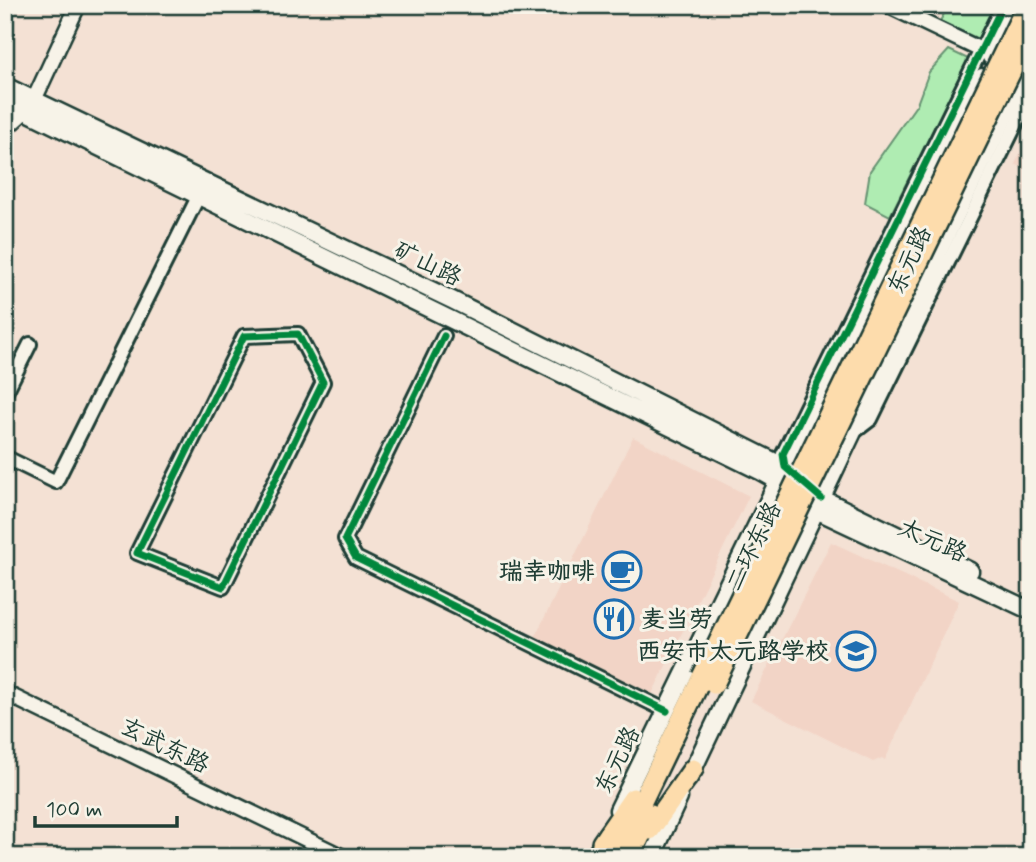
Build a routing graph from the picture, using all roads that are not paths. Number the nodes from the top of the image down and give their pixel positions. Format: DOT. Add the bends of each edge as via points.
graph roads {
  1 [pos="78,5"];
  2 [pos="887,5"];
  3 [pos="1003,5"];
  4 [pos="1016,5"];
  5 [pos="1027,5"];
  6 [pos="1031,30"];
  7 [pos="986,53"];
  8 [pos="1029,70"];
  9 [pos="5,86"];
  10 [pos="1031,90"];
  11 [pos="5,101"];
  12 [pos="30,105"];
  13 [pos="5,129"];
  14 [pos="199,195"];
  15 [pos="444,336"];
  16 [pos="30,344"];
  17 [pos="5,394"];
  18 [pos="851,435"];
  19 [pos="5,457"];
  20 [pos="782,474"];
  21 [pos="819,504"];
  22 [pos="223,587"];
  23 [pos="1031,600"];
  24 [pos="1031,611"];
  25 [pos="708,681"];
  26 [pos="5,693"];
  27 [pos="667,711"];
  28 [pos="693,769"];
  29 [pos="604,852"];
  30 [pos="343,857"];
  31 [pos="631,857"];
  32 [pos="652,857"];
  1 -- 12 [label="street"];
  2 -- 7 [label="street"];
  3 -- 7 [label="street"];
  4 -- 7 [label="main road, 东元路"];
  5 -- 25 [label="highway, 二环东路, bridge"];
  6 -- 25 [label="highway, 二环东路, bridge"];
  7 -- 8 [label="street"];
  7 -- 20 [label="main road, 东元路"];
  8 -- 18 [label="main road, 东元路"];
  9 -- 12 [label="main road, 矿山路"];
  10 -- 18 [label="street" via="871,419"];
  11 -- 12 [label="main road, 矿山路"];
  12 -- 13 [label="street"];
  12 -- 14 [label="main road, 矿山路"];
  12 -- 20 [label="main road, 矿山路" via="452,300"];
  14 -- 19 [label="street" via="56,482"];
  14 -- 20 [label="main road, 矿山路"];
  15 -- 27 [label="street" via="345,539 356,558"];
  16 -- 17 [label="street"];
  18 -- 21 [label="main road, 东元路"];
  20 -- 21 [label="main road, 矿山路"];
  20 -- 27 [label="main road, 东元路"];
  21 -- 23 [label="main road, 太元路"];
  21 -- 24 [label="main road, 太元路"];
  21 -- 28 [label="main road, 东元路"];
  22 -- 22 [label="street" via="323,382 298,334 244,336 137,553"];
  25 -- 29 [label="highway"];
  25 -- 31 [label="highway, 二环东路"];
  26 -- 30 [label="street, 玄武东路"];
  27 -- 29 [label="main road, 东元路"];
  28 -- 31 [label="highway"];
  28 -- 32 [label="main road, 东元路"];
}
